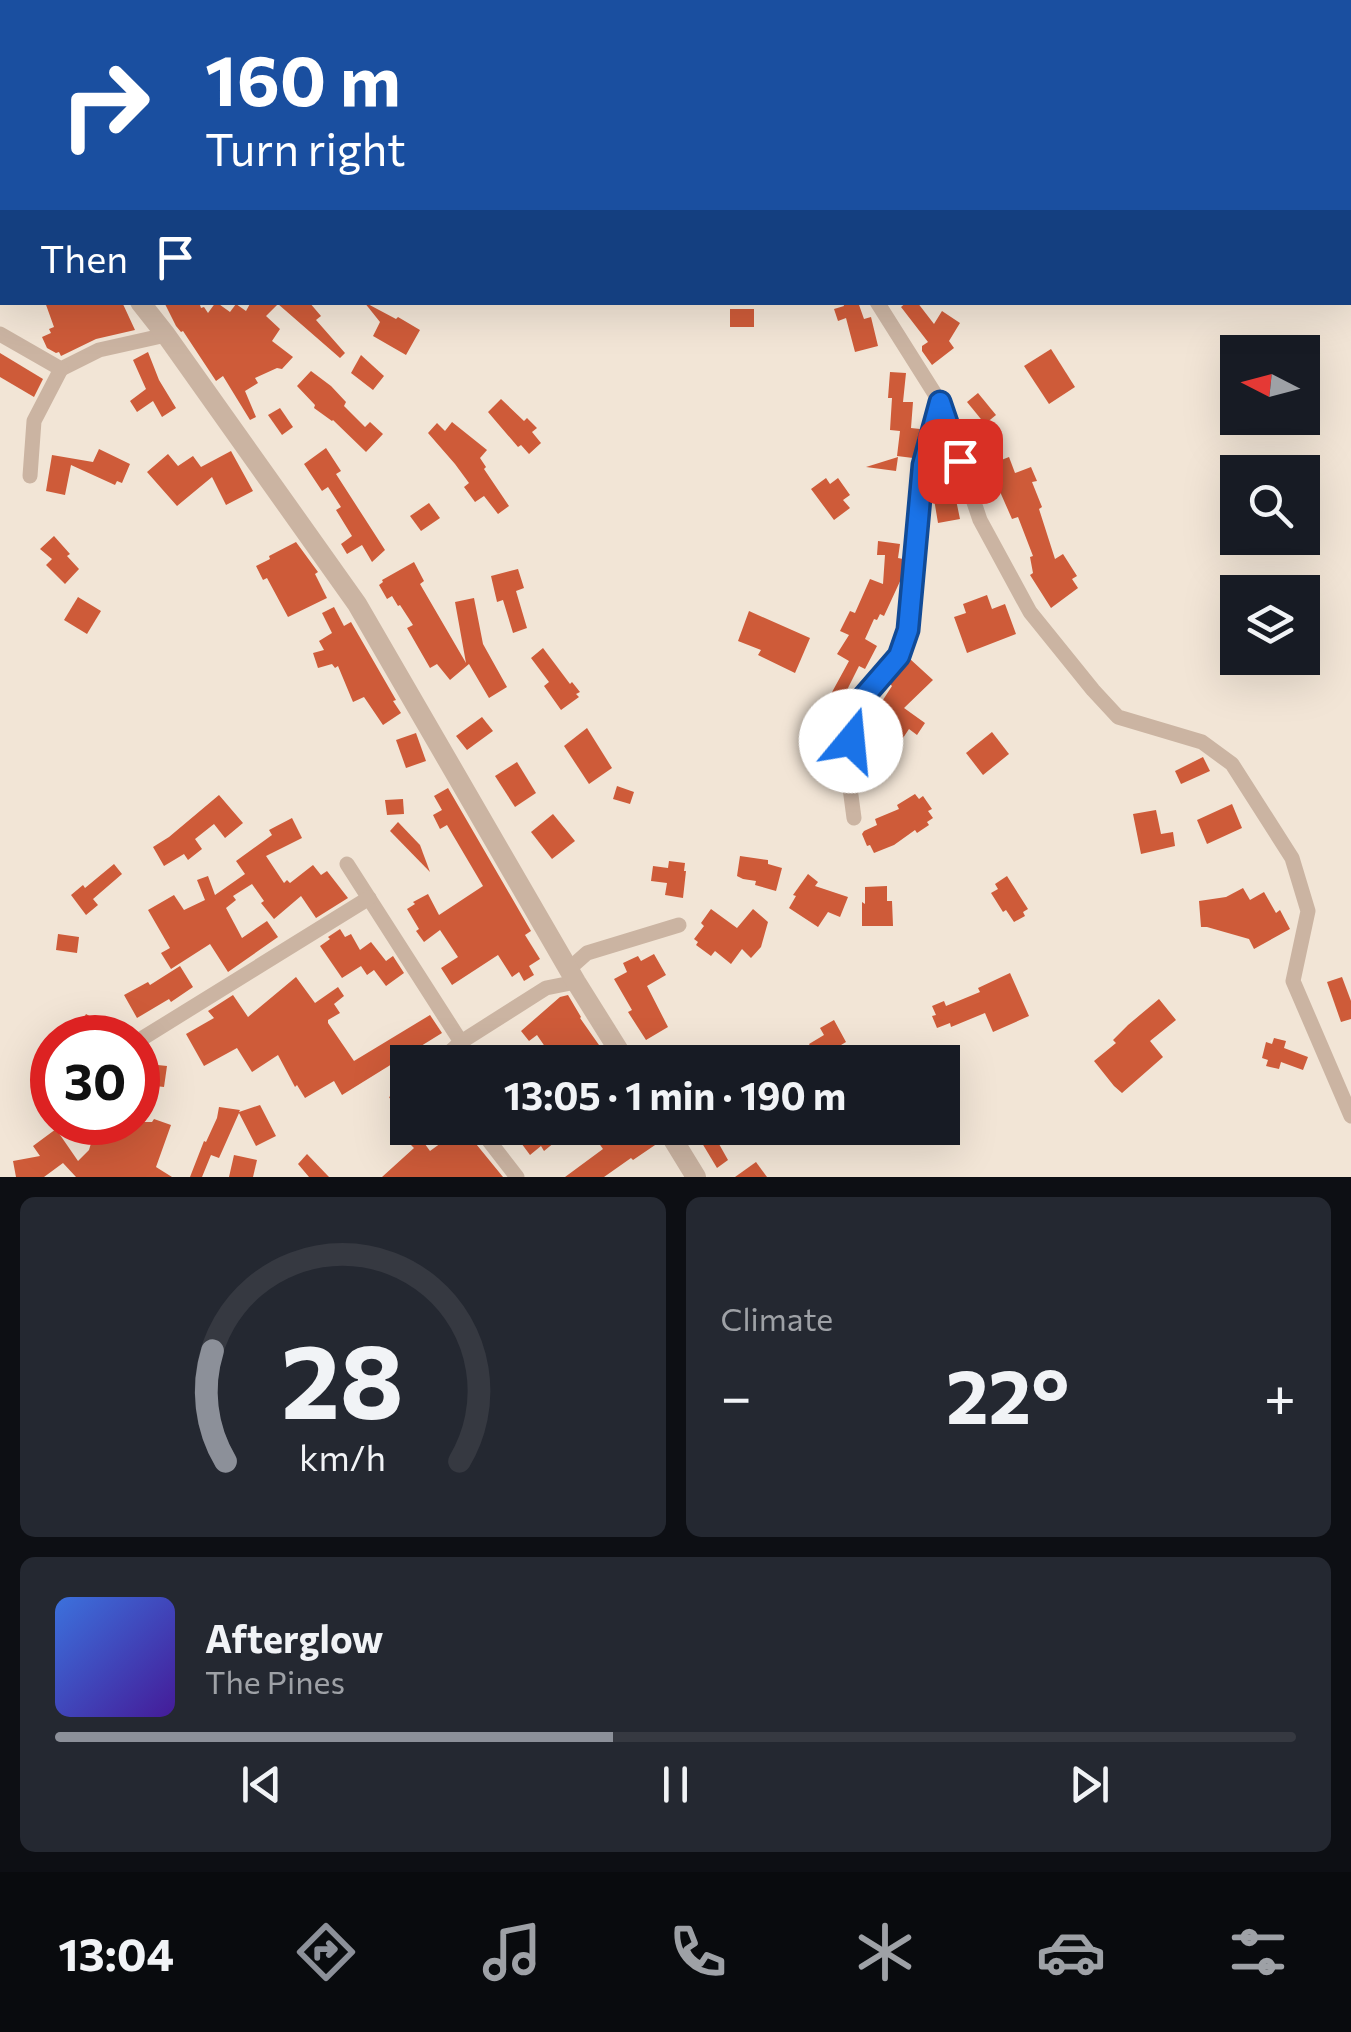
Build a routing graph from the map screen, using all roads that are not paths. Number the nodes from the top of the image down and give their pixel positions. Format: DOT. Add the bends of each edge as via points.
graph roads {
  1 [pos="142,305"];
  2 [pos="879,305"];
  3 [pos="0,334"];
  4 [pos="166,334"];
  5 [pos="60,368"];
  6 [pos="940,402"];
  7 [pos="30,476"];
  8 [pos="854,818"];
  9 [pos="347,864"];
  10 [pos="369,898"];
  11 [pos="679,925"];
  12 [pos="573,976"];
  13 [pos="160,1028"];
  14 [pos="461,1042"];
  15 [pos="458,1045"];
  16 [pos="616,1045"];
  17 [pos="1351,1116"];
  18 [pos="492,1145"];
  19 [pos="676,1145"];
  20 [pos="517,1177"];
  21 [pos="696,1177"];
  1 -- 4 [label="street"];
  2 -- 6 [label="street"];
  3 -- 5 [label="street"];
  4 -- 5 [label="street"];
  4 -- 12 [label="street" via="357,604"];
  5 -- 7 [label="street" via="34,421"];
  6 -- 8 [label="street" via="923,465 908,630 899,656 854,708 848,773"];
  6 -- 17 [label="street" via="980,520 1030,612 1118,717 1202,742 1232,764 1292,858 1308,911 1294,981"];
  9 -- 10 [label="street"];
  10 -- 13 [label="street"];
  10 -- 14 [label="street"];
  11 -- 12 [label="street" via="587,954"];
  12 -- 14 [label="street"];
  12 -- 16 [label="street"];
  14 -- 15 [label="street"];
  18 -- 20 [label="street"];
  19 -- 21 [label="street"];
}
